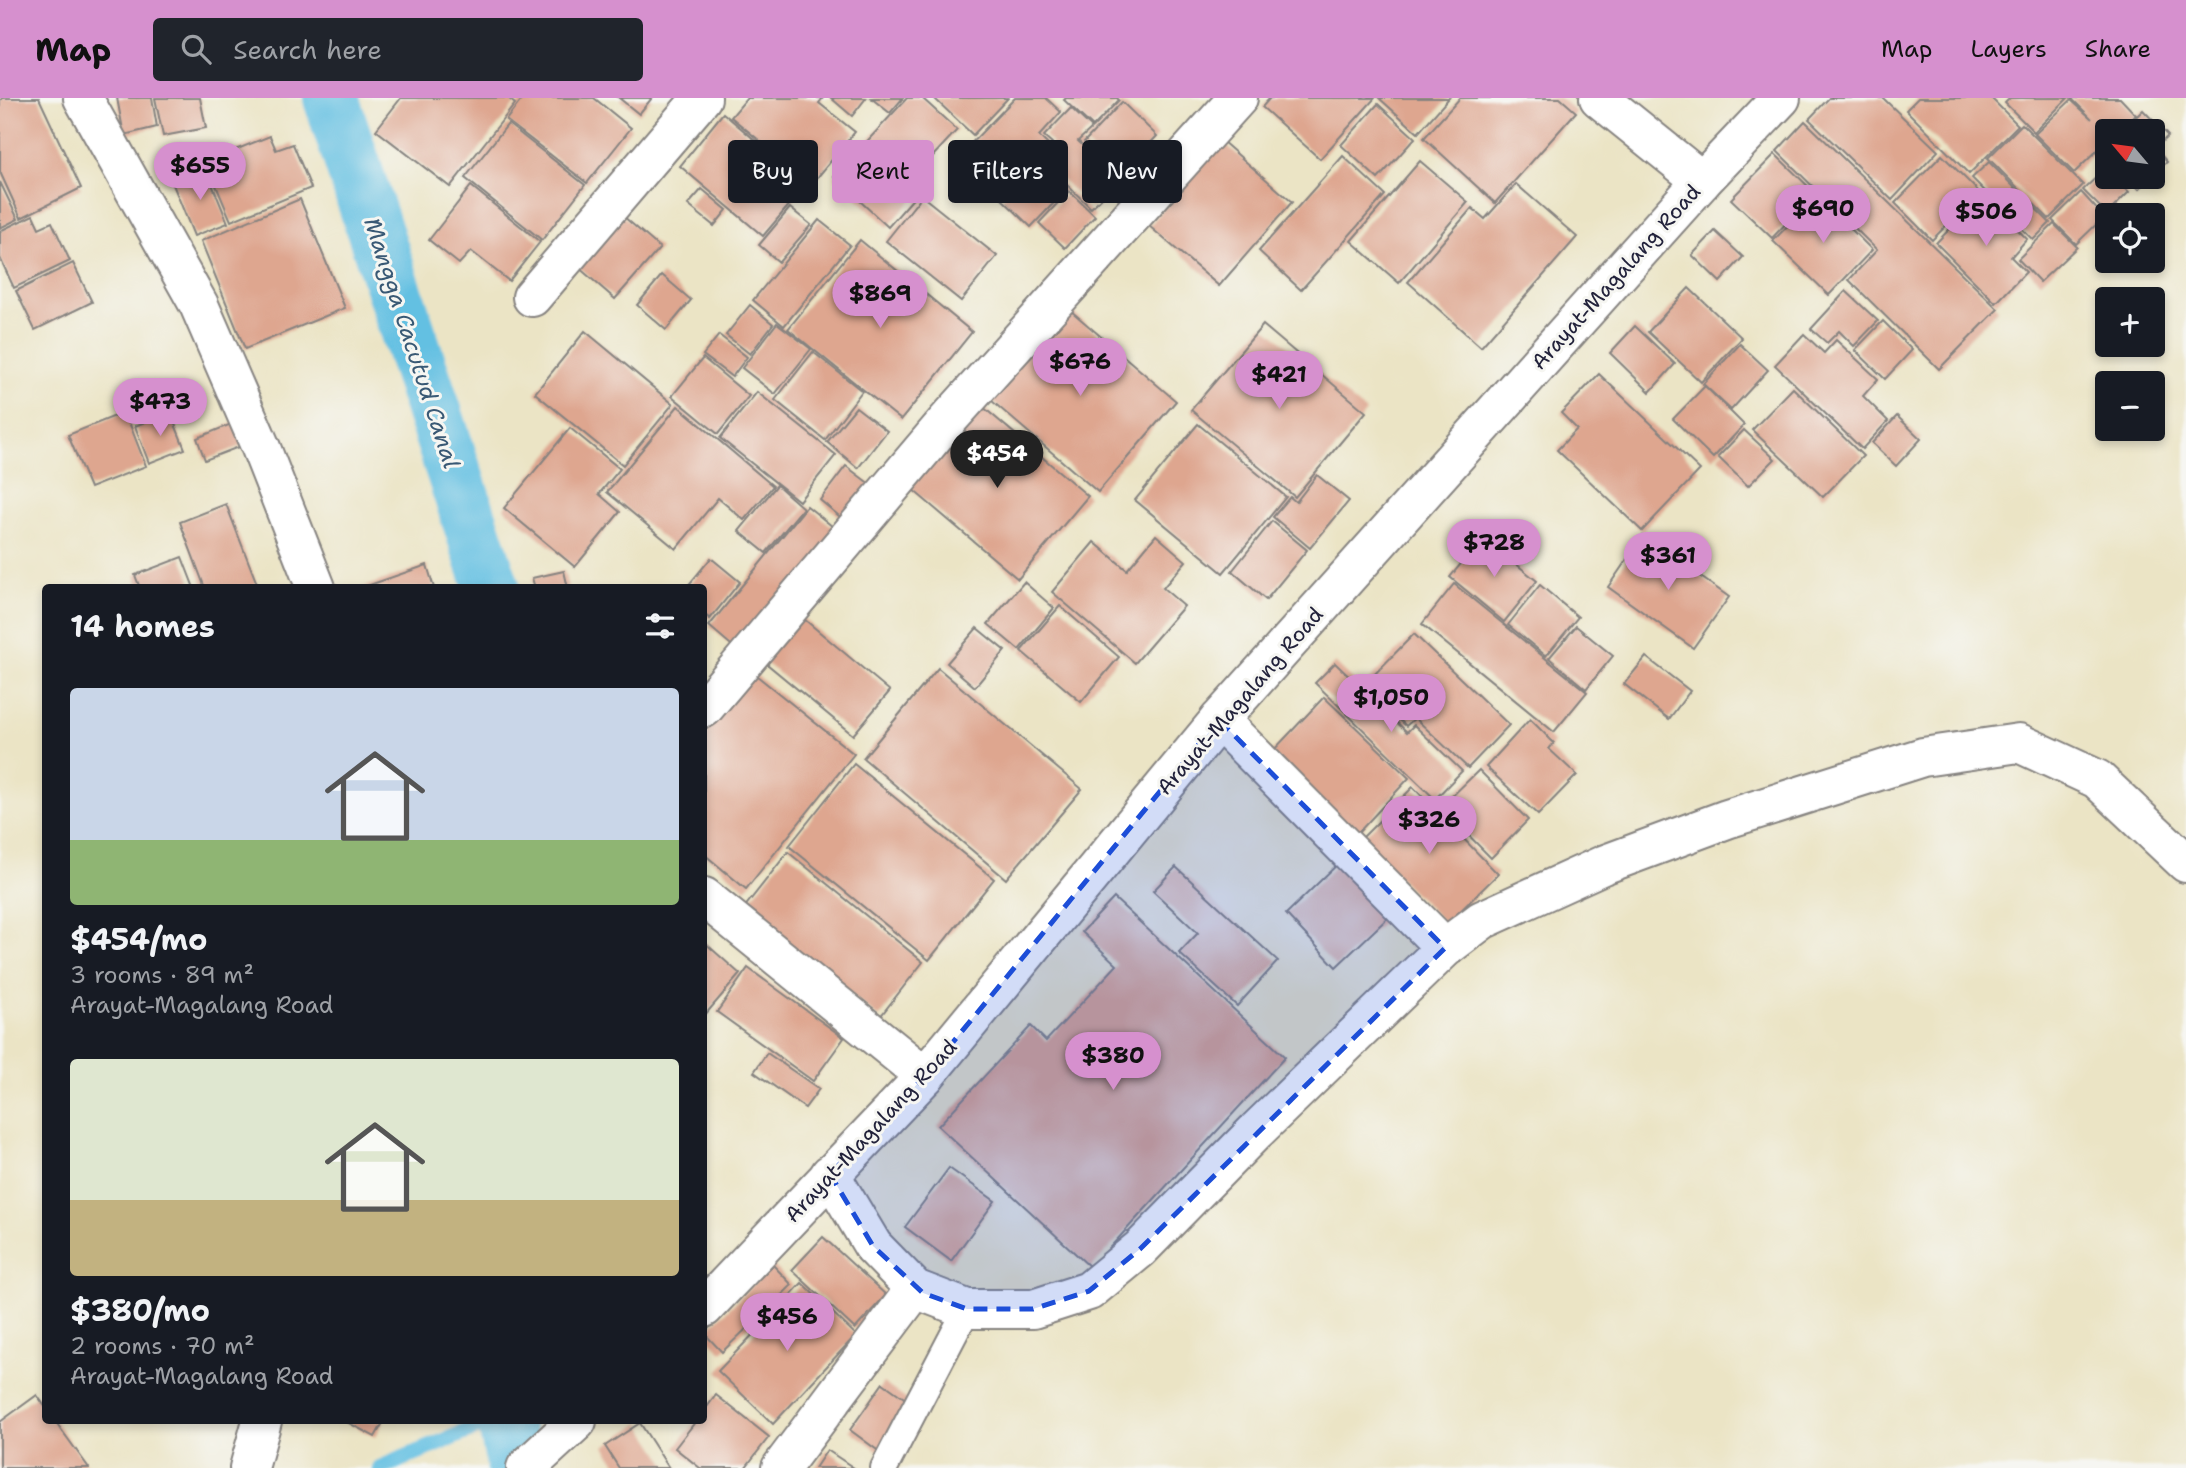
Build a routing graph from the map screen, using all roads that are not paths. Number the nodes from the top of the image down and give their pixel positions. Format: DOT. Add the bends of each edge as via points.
graph roads {
  1 [pos="83,98"];
  2 [pos="702,98"];
  3 [pos="1238,98"];
  4 [pos="1600,98"];
  5 [pos="1781,98"];
  6 [pos="1702,181"];
  7 [pos="532,297"];
  8 [pos="314,584"];
  9 [pos="707,705"];
  10 [pos="1219,720"];
  11 [pos="2186,863"];
  12 [pos="707,899"];
  13 [pos="1445,948"];
  14 [pos="925,1076"];
  15 [pos="831,1174"];
  16 [pos="915,1289"];
  17 [pos="707,1305"];
  18 [pos="967,1309"];
  19 [pos="261,1424"];
  20 [pos="569,1428"];
  21 [pos="249,1468"];
  22 [pos="526,1468"];
  23 [pos="781,1468"];
  24 [pos="884,1468"];
  1 -- 8 [label="street" via="199,304"];
  2 -- 7 [label="street"];
  3 -- 9 [label="street" via="946,422"];
  4 -- 6 [label="street"];
  5 -- 6 [label="street, Arayat-Magalang Road"];
  6 -- 10 [label="street, Arayat-Magalang Road"];
  10 -- 13 [label="street"];
  10 -- 14 [label="street, Arayat-Magalang Road"];
  11 -- 13 [label="street" via="2097,779 2019,743 1923,757 1727,819 1603,865 1482,919"];
  12 -- 14 [label="street"];
  13 -- 18 [label="street" via="1140,1250 1089,1291 1033,1309"];
  14 -- 15 [label="street, Arayat-Magalang Road"];
  15 -- 16 [label="street" via="873,1246"];
  15 -- 17 [label="street, Arayat-Magalang Road"];
  16 -- 18 [label="street"];
  16 -- 23 [label="street"];
  18 -- 24 [label="lane"];
  19 -- 21 [label="street"];
  20 -- 22 [label="street"];
}
